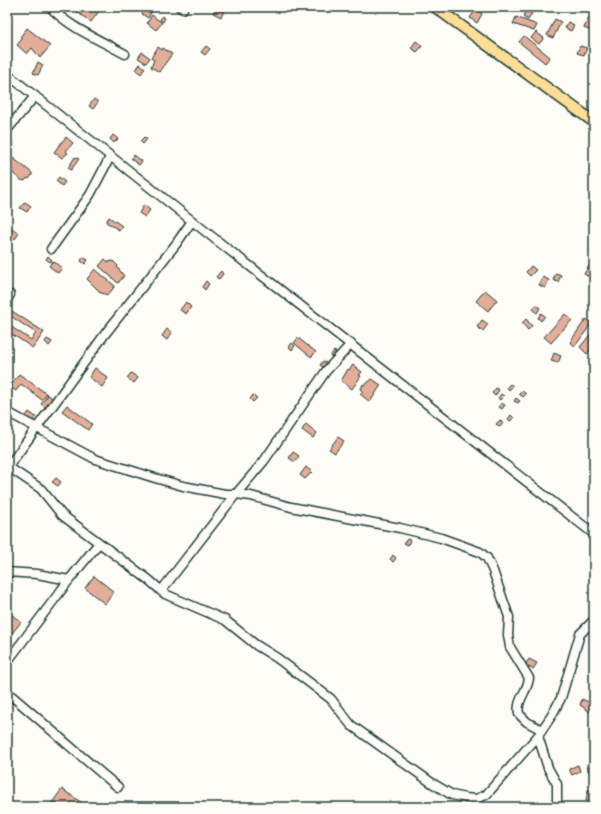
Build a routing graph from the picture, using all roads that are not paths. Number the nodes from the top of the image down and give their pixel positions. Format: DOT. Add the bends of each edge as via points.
graph roads {
  1 [pos="50,7"];
  2 [pos="435,7"];
  3 [pos="125,54"];
  4 [pos="7,74"];
  5 [pos="35,96"];
  6 [pos="594,122"];
  7 [pos="7,130"];
  8 [pos="110,157"];
  9 [pos="192,221"];
  10 [pos="51,249"];
  11 [pos="351,344"];
  12 [pos="7,412"];
  13 [pos="37,428"];
  14 [pos="7,467"];
  15 [pos="236,494"];
  16 [pos="594,534"];
  17 [pos="99,543"];
  18 [pos="7,572"];
  19 [pos="69,580"];
  20 [pos="161,591"];
  21 [pos="594,620"];
  22 [pos="7,662"];
  23 [pos="7,692"];
  24 [pos="540,733"];
  25 [pos="118,787"];
  26 [pos="557,807"];
  1 -- 3 [label="street" via="80,30"];
  2 -- 6 [label="main road"];
  4 -- 5 [label="street"];
  5 -- 7 [label="street"];
  5 -- 8 [label="street"];
  8 -- 9 [label="street"];
  8 -- 10 [label="street" via="90,195"];
  9 -- 11 [label="street"];
  9 -- 13 [label="street"];
  11 -- 15 [label="street" via="326,371 264,461"];
  11 -- 16 [label="street"];
  12 -- 13 [label="street"];
  13 -- 14 [label="street"];
  13 -- 15 [label="street" via="95,459 182,486"];
  14 -- 17 [label="street" via="41,489 62,515"];
  15 -- 20 [label="street"];
  15 -- 24 [label="street" via="306,511 400,528 441,538 480,552 490,564 509,617 510,647 529,678 519,702 519,714"];
  17 -- 19 [label="street"];
  17 -- 20 [label="street"];
  18 -- 19 [label="street"];
  19 -- 22 [label="street"];
  20 -- 24 [label="street" via="226,620 326,696 351,725 432,784 452,795 476,800 486,795"];
  21 -- 24 [label="street" via="580,634 561,698"];
  23 -- 25 [label="street"];
  24 -- 26 [label="street" via="548,768 557,784"];
}
